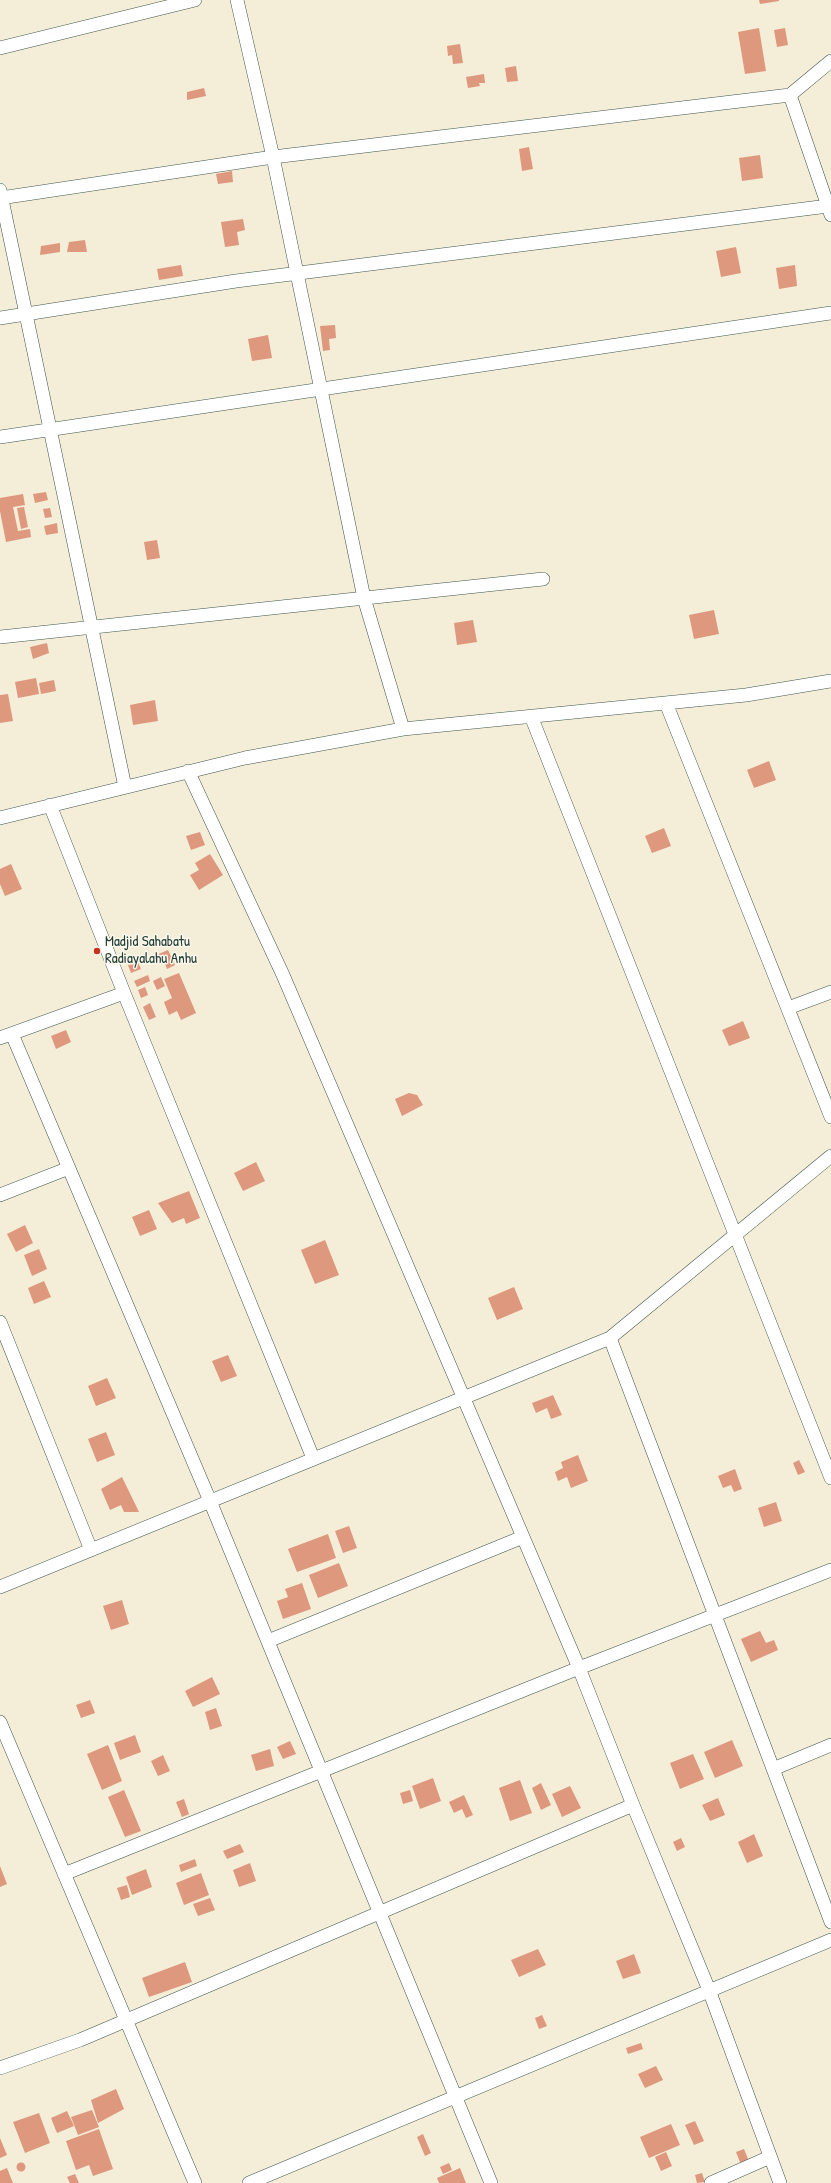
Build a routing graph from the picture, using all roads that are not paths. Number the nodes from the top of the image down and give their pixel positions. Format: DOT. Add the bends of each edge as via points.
graph roads {
  1 [pos="195,0"];
  2 [pos="237,0"];
  3 [pos="0,48"];
  4 [pos="831,61"];
  5 [pos="790,94"];
  6 [pos="273,157"];
  7 [pos="1,195"];
  8 [pos="829,211"];
  9 [pos="297,273"];
  10 [pos="831,313"];
  11 [pos="26,314"];
  12 [pos="0,318"];
  13 [pos="321,389"];
  14 [pos="50,429"];
  15 [pos="0,437"];
  16 [pos="543,579"];
  17 [pos="364,598"];
  18 [pos="91,627"];
  19 [pos="0,637"];
  20 [pos="831,681"];
  21 [pos="666,703"];
  22 [pos="531,716"];
  23 [pos="403,729"];
  24 [pos="188,771"];
  25 [pos="124,787"];
  26 [pos="50,805"];
  27 [pos="0,818"];
  28 [pos="831,992"];
  29 [pos="124,993"];
  30 [pos="788,1008"];
  31 [pos="6,1036"];
  32 [pos="831,1117"];
  33 [pos="831,1156"];
  34 [pos="69,1168"];
  35 [pos="0,1194"];
  36 [pos="735,1235"];
  37 [pos="0,1322"];
  38 [pos="610,1338"];
  39 [pos="465,1396"];
  40 [pos="313,1458"];
  41 [pos="831,1478"];
  42 [pos="210,1501"];
  43 [pos="523,1537"];
  44 [pos="91,1550"];
  45 [pos="831,1570"];
  46 [pos="0,1587"];
  47 [pos="715,1615"];
  48 [pos="268,1641"];
  49 [pos="579,1668"];
  50 [pos="0,1722"];
  51 [pos="831,1745"];
  52 [pos="773,1769"];
  53 [pos="321,1771"];
  54 [pos="633,1805"];
  55 [pos="64,1874"];
  56 [pos="380,1913"];
  57 [pos="831,1922"];
  58 [pos="831,1940"];
  59 [pos="709,1990"];
  60 [pos="126,2020"];
  61 [pos="0,2068"];
  62 [pos="455,2096"];
  63 [pos="770,2157"];
  64 [pos="195,2183"];
  65 [pos="249,2183"];
  66 [pos="491,2183"];
  67 [pos="711,2183"];
  68 [pos="780,2183"];
  1 -- 3 [label="street"];
  2 -- 6 [label="street"];
  4 -- 5 [label="street"];
  5 -- 6 [label="street"];
  5 -- 8 [label="street"];
  6 -- 7 [label="street"];
  6 -- 9 [label="street"];
  7 -- 11 [label="street"];
  8 -- 9 [label="street"];
  9 -- 11 [label="street"];
  9 -- 13 [label="street"];
  10 -- 13 [label="street"];
  11 -- 12 [label="street"];
  11 -- 14 [label="street"];
  13 -- 14 [label="street"];
  13 -- 17 [label="street"];
  14 -- 15 [label="street"];
  14 -- 18 [label="street"];
  16 -- 17 [label="street"];
  17 -- 18 [label="street"];
  17 -- 23 [label="street"];
  18 -- 19 [label="street"];
  18 -- 25 [label="street"];
  20 -- 21 [label="street" via="746,695"];
  21 -- 22 [label="street"];
  21 -- 30 [label="street"];
  22 -- 23 [label="street"];
  22 -- 36 [label="street"];
  23 -- 24 [label="street"];
  24 -- 25 [label="street"];
  24 -- 39 [label="street" via="283,975"];
  25 -- 26 [label="street"];
  26 -- 27 [label="street"];
  26 -- 29 [label="street"];
  28 -- 30 [label="street"];
  29 -- 31 [label="street"];
  29 -- 40 [label="street"];
  30 -- 32 [label="street"];
  31 -- 34 [label="street"];
  33 -- 36 [label="street"];
  34 -- 35 [label="street"];
  34 -- 42 [label="street"];
  36 -- 38 [label="street"];
  36 -- 41 [label="street"];
  37 -- 44 [label="street"];
  38 -- 39 [label="street"];
  38 -- 47 [label="street"];
  39 -- 40 [label="street"];
  39 -- 43 [label="street"];
  40 -- 42 [label="street"];
  42 -- 44 [label="street"];
  42 -- 48 [label="street"];
  43 -- 48 [label="street"];
  43 -- 49 [label="street"];
  44 -- 46 [label="street"];
  45 -- 47 [label="street"];
  47 -- 49 [label="street"];
  47 -- 52 [label="street"];
  48 -- 53 [label="street"];
  49 -- 53 [label="street"];
  49 -- 54 [label="street"];
  50 -- 55 [label="street"];
  51 -- 52 [label="street"];
  52 -- 57 [label="street"];
  53 -- 55 [label="street"];
  53 -- 56 [label="street"];
  54 -- 56 [label="street"];
  54 -- 59 [label="street"];
  55 -- 60 [label="street"];
  56 -- 60 [label="street"];
  56 -- 62 [label="street"];
  58 -- 59 [label="street"];
  59 -- 62 [label="street"];
  59 -- 63 [label="street"];
  60 -- 61 [label="street" via="80,2040"];
  60 -- 64 [label="street"];
  62 -- 65 [label="street"];
  62 -- 66 [label="street"];
  63 -- 67 [label="street"];
  63 -- 68 [label="street"];
}
